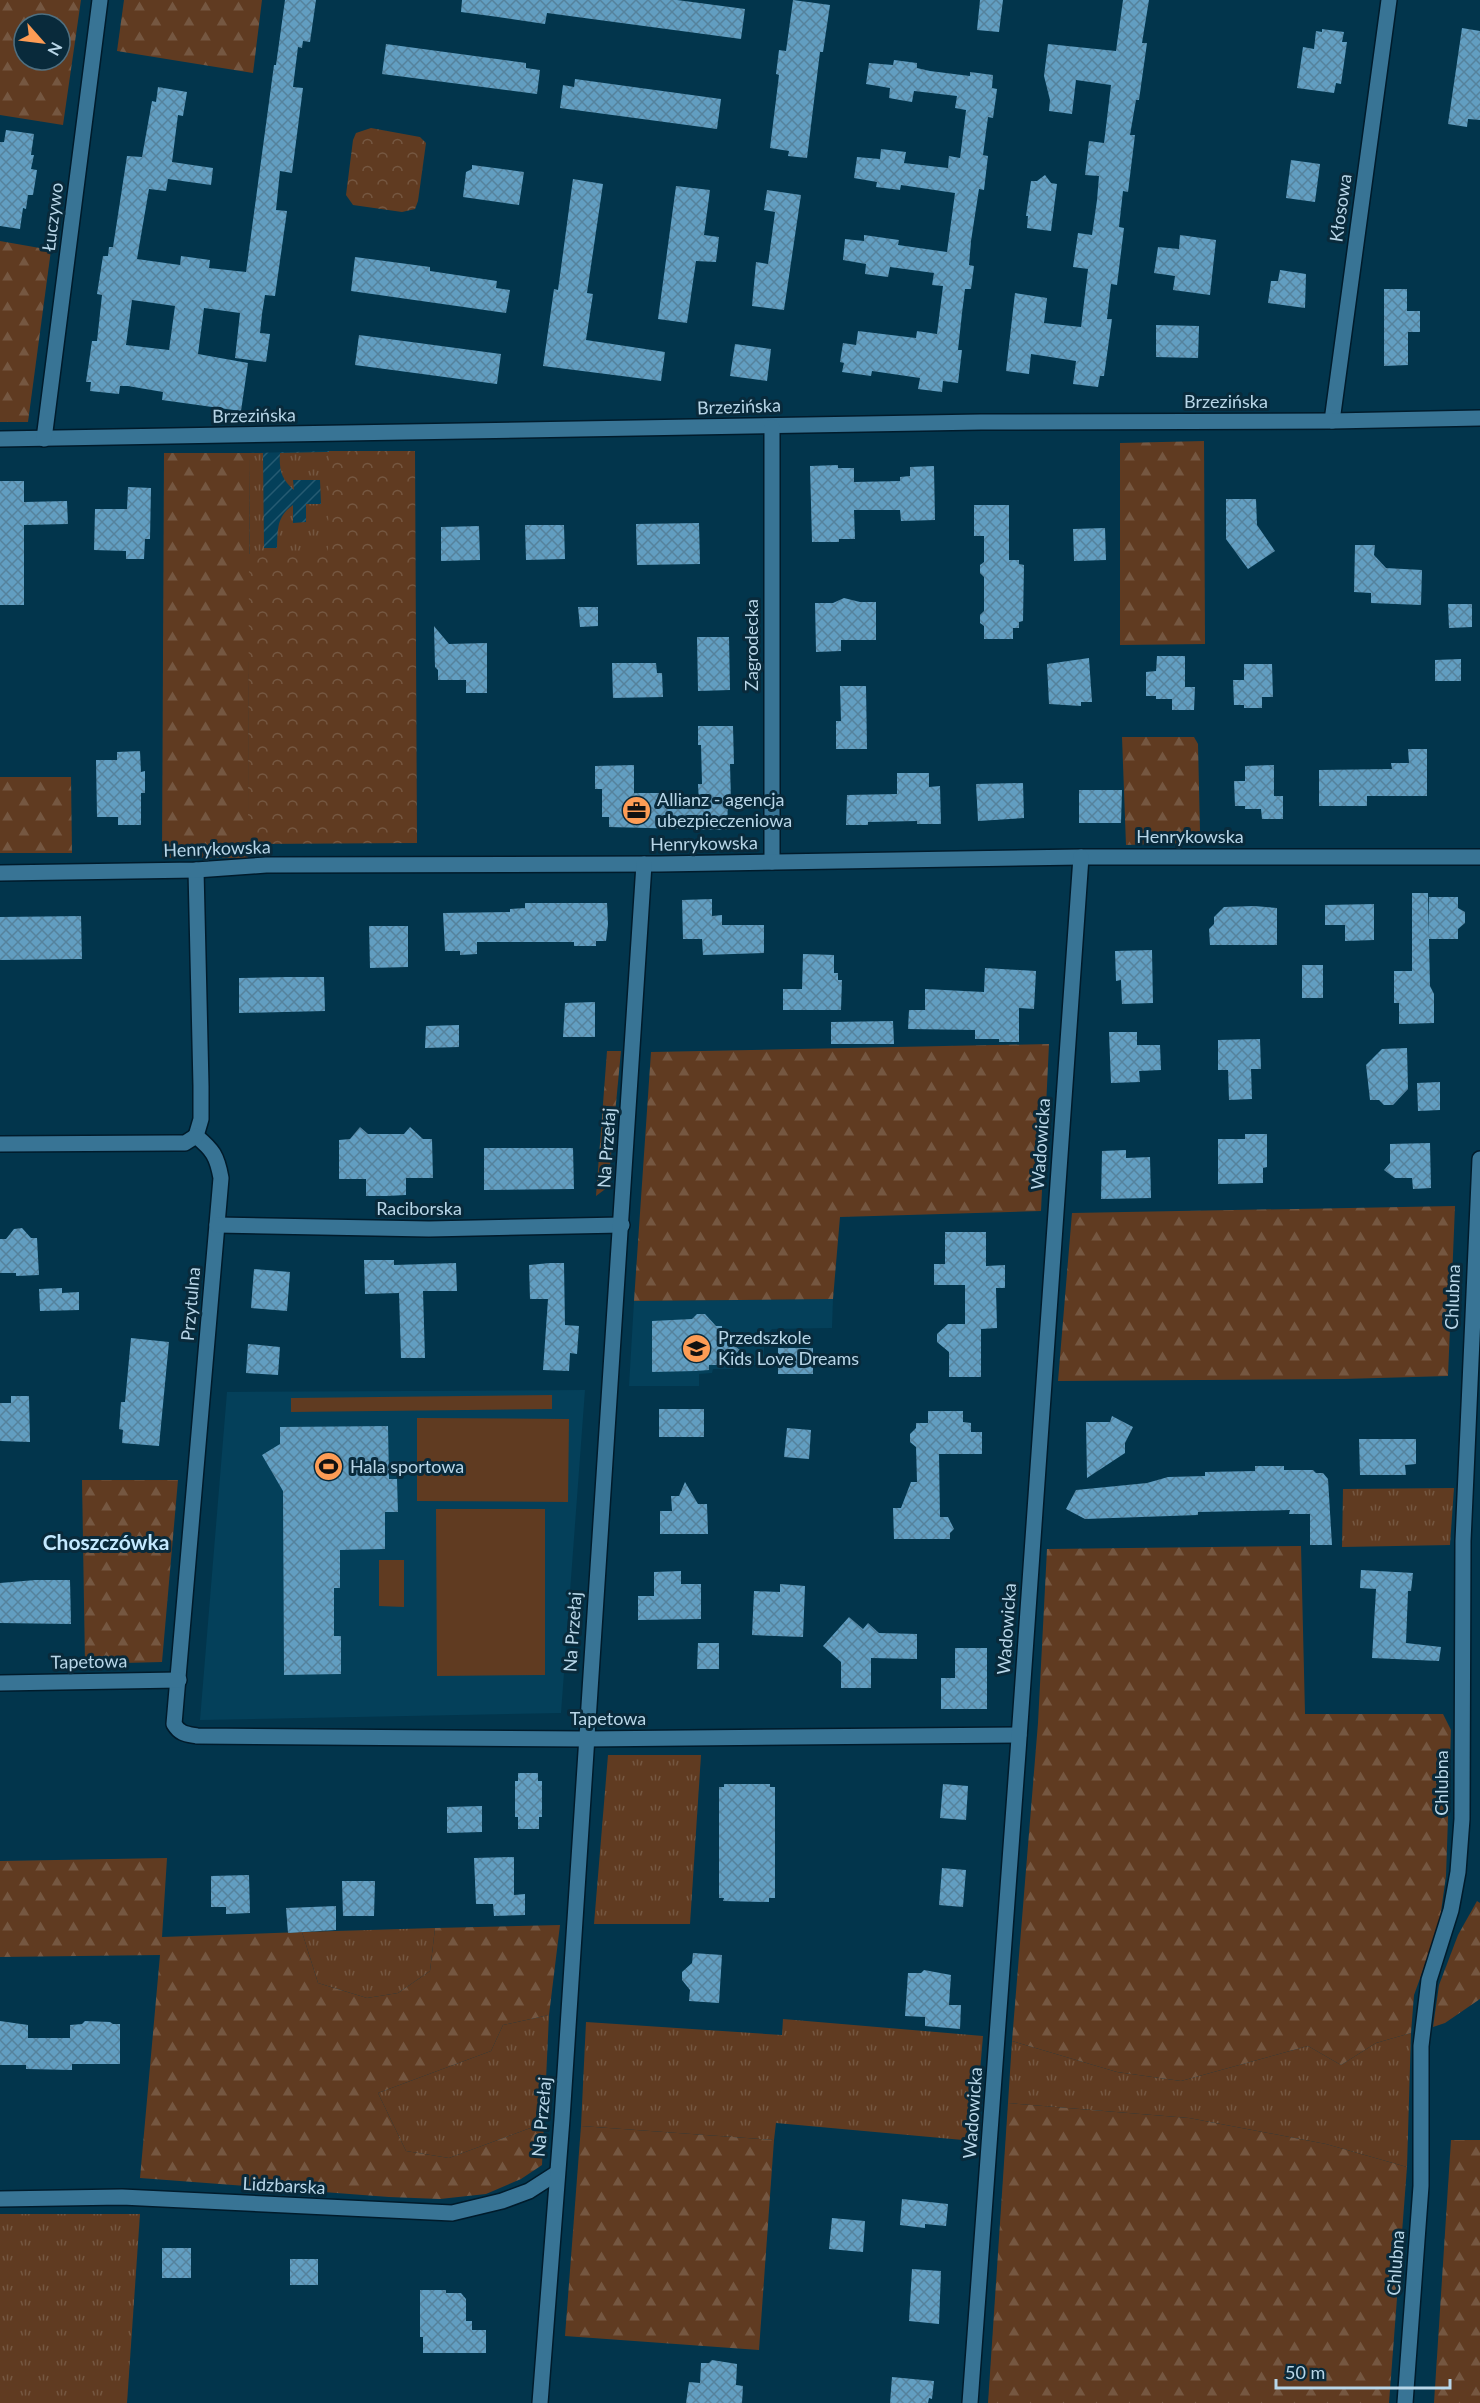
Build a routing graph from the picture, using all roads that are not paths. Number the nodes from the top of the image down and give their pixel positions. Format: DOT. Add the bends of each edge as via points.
graph roads {
  1 [pos="100,0"];
  2 [pos="1389,0"];
  3 [pos="1480,418"];
  4 [pos="1332,421"];
  5 [pos="772,427"];
  6 [pos="0,439"];
  7 [pos="44,439"];
  8 [pos="1081,857"];
  9 [pos="1480,857"];
  10 [pos="772,862"];
  11 [pos="644,864"];
  12 [pos="196,870"];
  13 [pos="0,873"];
  14 [pos="196,1136"];
  15 [pos="0,1144"];
  16 [pos="1480,1159"];
  17 [pos="217,1225"];
  18 [pos="622,1225"];
  19 [pos="179,1680"];
  20 [pos="0,1683"];
  21 [pos="1019,1735"];
  22 [pos="197,1736"];
  23 [pos="585,1739"];
  24 [pos="557,2173"];
  25 [pos="0,2199"];
  26 [pos="540,2403"];
  27 [pos="970,2403"];
  28 [pos="1405,2403"];
  1 -- 7 [label="street, Łuczywo"];
  2 -- 4 [label="street, Kłosowa"];
  3 -- 4 [label="street, Brzezińska"];
  4 -- 5 [label="street, Brzezińska"];
  5 -- 7 [label="street, Brzezińska"];
  5 -- 10 [label="street, Zagrodecka"];
  6 -- 7 [label="street, Brzezińska"];
  8 -- 9 [label="street, Henrykowska"];
  8 -- 10 [label="street, Henrykowska"];
  8 -- 21 [label="street, Wadowicka"];
  10 -- 11 [label="street, Henrykowska"];
  11 -- 12 [label="street, Henrykowska" via="276,865"];
  11 -- 18 [label="street, Na Przełaj"];
  12 -- 13 [label="street, Henrykowska"];
  12 -- 14 [label="street" via="201,1086 201,1119"];
  14 -- 15 [label="street" via="185,1143"];
  14 -- 17 [label="street, Przytulna" via="211,1149 218,1162 221,1178"];
  16 -- 28 [label="street, Chlubna" via="1463,1541 1462,1819 1458,1872 1451,1910 1429,1980 1421,2046 1421,2186"];
  17 -- 18 [label="street, Raciborska" via="429,1229"];
  17 -- 19 [label="street, Przytulna"];
  18 -- 23 [label="street, Na Przełaj"];
  19 -- 20 [label="street, Tapetowa"];
  19 -- 22 [label="street, Przytulna" via="174,1724 184,1734"];
  21 -- 23 [label="street, Tapetowa"];
  21 -- 27 [label="street, Wadowicka"];
  22 -- 23 [label="street, Tapetowa"];
  23 -- 24 [label="street, Na Przełaj"];
  24 -- 25 [label="street, Lidzbarska" via="529,2191 452,2213 122,2197"];
  24 -- 26 [label="street, Na Przełaj"];
}
